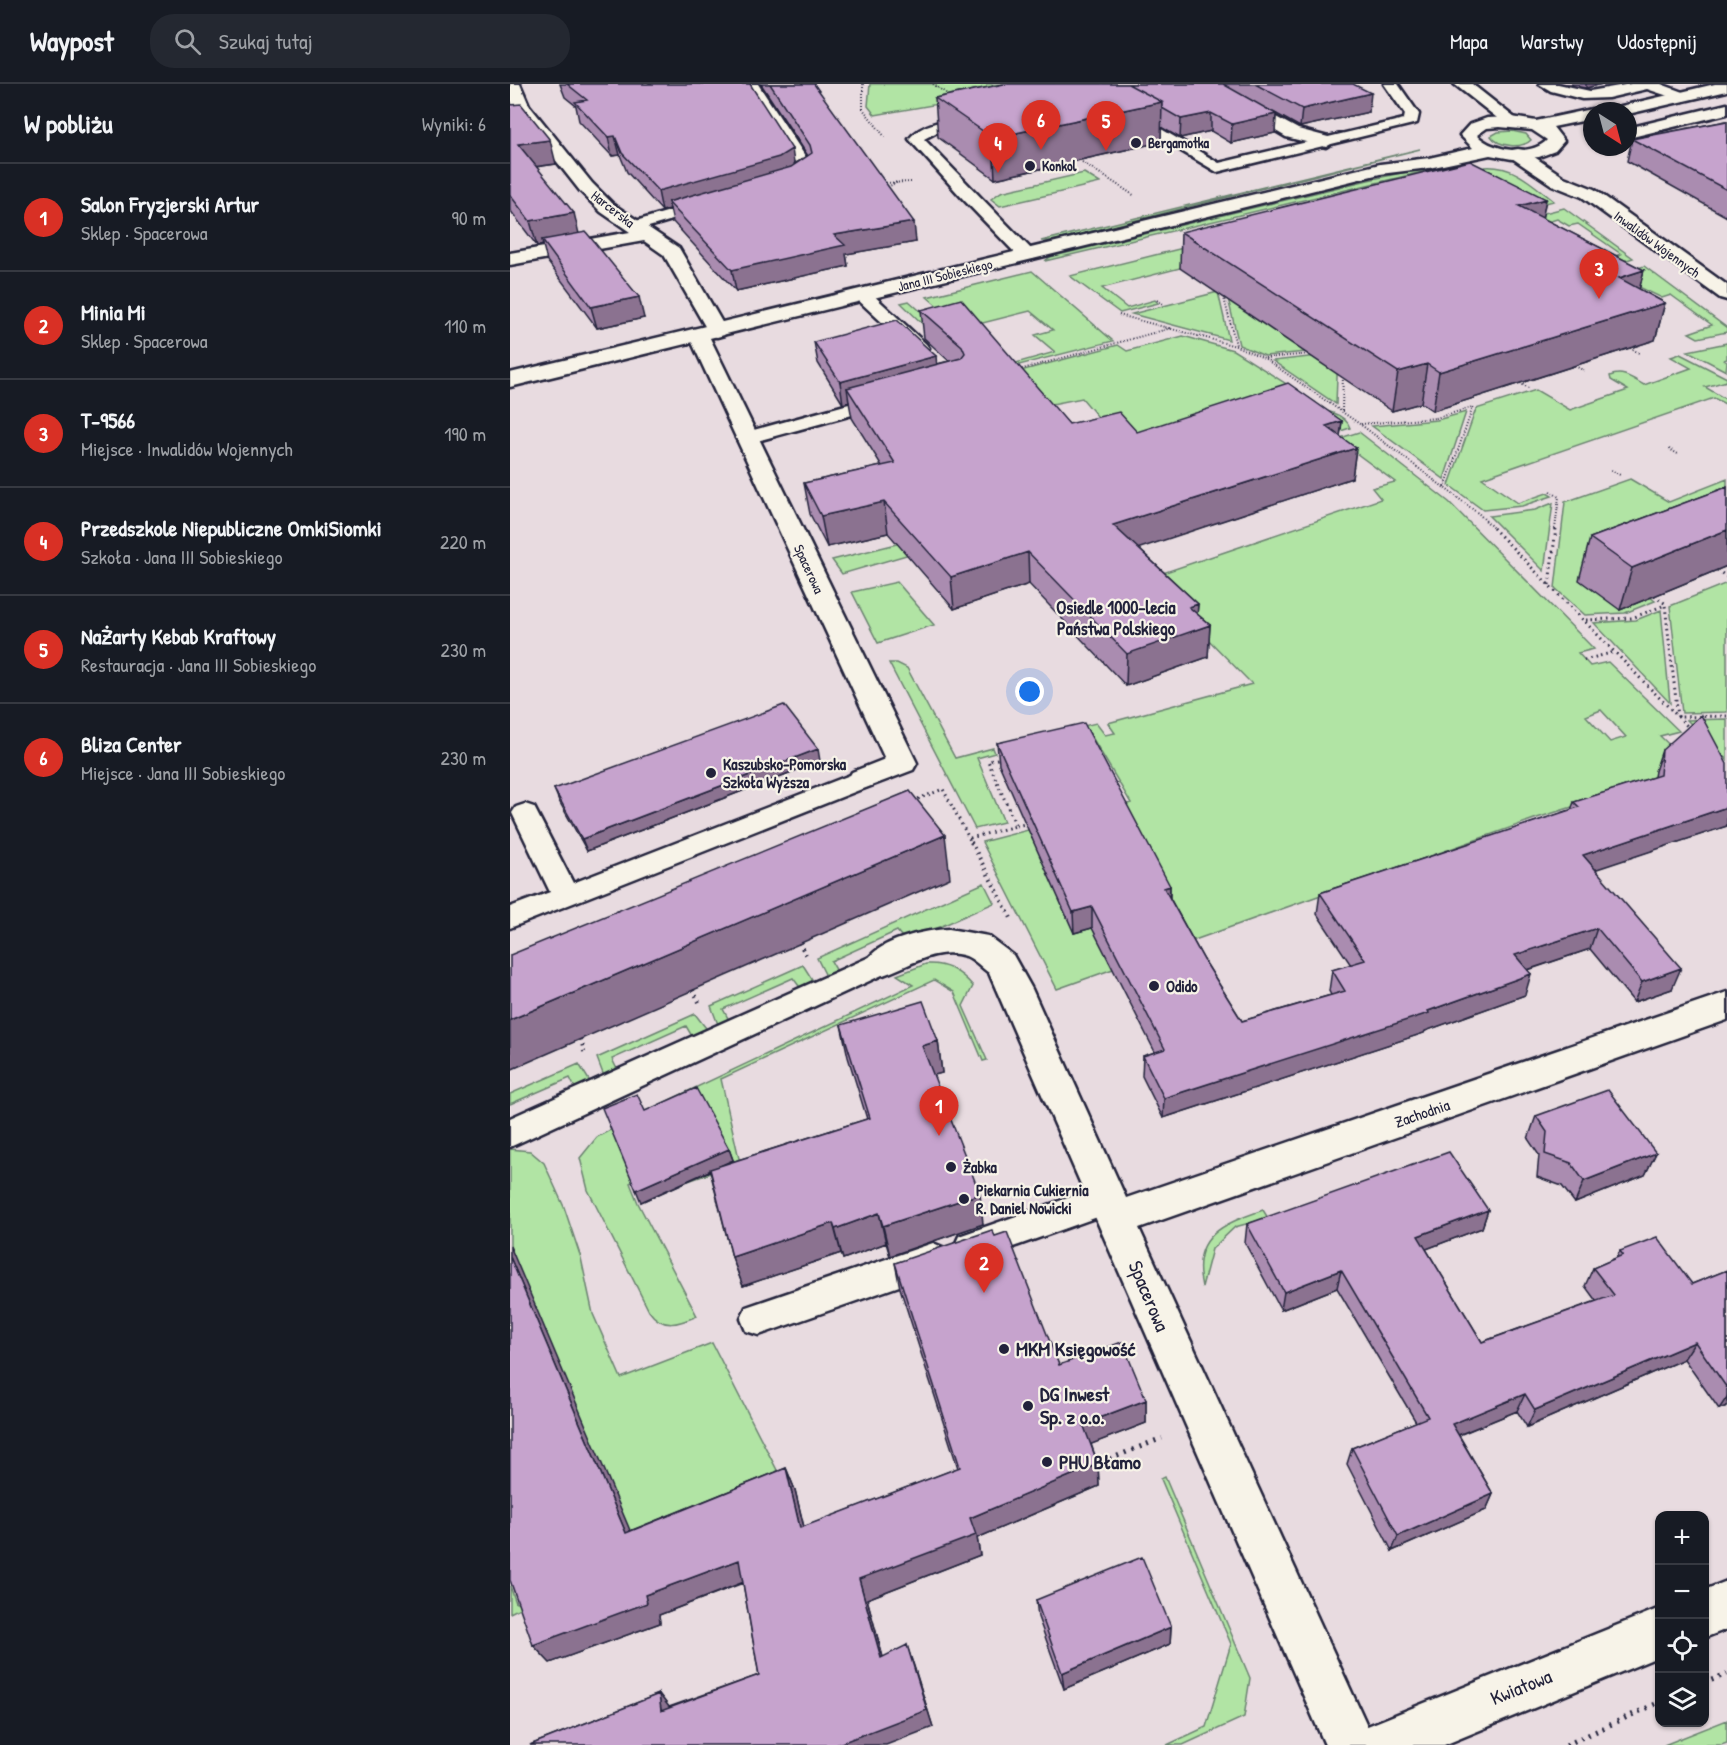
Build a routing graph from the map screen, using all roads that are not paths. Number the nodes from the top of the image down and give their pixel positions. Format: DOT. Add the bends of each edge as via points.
graph roads {
  1 [pos="512,84"];
  2 [pos="751,84"];
  3 [pos="1203,84"];
  4 [pos="1390,84"];
  5 [pos="1462,84"];
  6 [pos="1546,84"];
  7 [pos="1727,86"];
  8 [pos="1683,97"];
  9 [pos="1637,108"];
  10 [pos="1118,109"];
  11 [pos="1727,109"];
  12 [pos="1583,116"];
  13 [pos="988,118"];
  14 [pos="1512,122"];
  15 [pos="1481,125"];
  16 [pos="1536,126"];
  17 [pos="1583,129"];
  18 [pos="1637,132"];
  19 [pos="1326,142"];
  20 [pos="1471,142"];
  21 [pos="1550,143"];
  22 [pos="1489,150"];
  23 [pos="1518,154"];
  24 [pos="1380,170"];
  25 [pos="767,188"];
  26 [pos="1588,193"];
  27 [pos="724,200"];
  28 [pos="641,231"];
  29 [pos="1027,255"];
  30 [pos="510,259"];
  31 [pos="1727,294"];
  32 [pos="863,295"];
  33 [pos="708,333"];
  34 [pos="931,358"];
  35 [pos="510,380"];
  36 [pos="910,393"];
  37 [pos="746,438"];
  38 [pos="863,779"];
  39 [pos="525,813"];
  40 [pos="566,897"];
  41 [pos="510,918"];
  42 [pos="883,962"];
  43 [pos="1727,1006"];
  44 [pos="510,1133"];
  45 [pos="1112,1209"];
  46 [pos="759,1319"];
  47 [pos="1727,1605"];
  48 [pos="1709,1612"];
  49 [pos="1655,1634"];
  50 [pos="1351,1745"];
  51 [pos="1383,1745"];
  1 -- 28 [label="street, Harcerska" via="524,122 607,208"];
  2 -- 25 [label="lane" via="804,165 805,172 800,177"];
  3 -- 19 [label="street" via="1292,134"];
  4 -- 19 [label="lane" via="1412,114 1412,120"];
  5 -- 14 [label="street"];
  5 -- 15 [label="street" via="1462,101"];
  6 -- 8 [label="lane" via="1586,96 1646,85"];
  7 -- 8 [label="street"];
  8 -- 9 [label="street"];
  10 -- 19 [label="lane" via="1217,168"];
  11 -- 18 [label="street"];
  12 -- 16 [label="street"];
  13 -- 29 [label="lane" via="932,129 916,139"];
  14 -- 15 [label="street"];
  14 -- 16 [label="street"];
  15 -- 20 [label="street" via="1471,129"];
  16 -- 21 [label="street, Inwalidów Wojennych"];
  17 -- 21 [label="street"];
  20 -- 22 [label="street"];
  20 -- 24 [label="street, Jana III Sobieskiego" via="1415,156"];
  21 -- 23 [label="street"];
  21 -- 26 [label="street, Inwalidów Wojennych"];
  22 -- 23 [label="street"];
  22 -- 24 [label="street, Jana III Sobieskiego"];
  23 -- 26 [label="street, Inwalidów Wojennych" via="1558,181"];
  24 -- 29 [label="street, Jana III Sobieskiego"];
  26 -- 31 [label="street, Inwalidów Wojennych"];
  27 -- 28 [label="lane"];
  28 -- 30 [label="street"];
  28 -- 33 [label="street, Harcerska" via="672,252"];
  29 -- 32 [label="street, Jana III Sobieskiego"];
  32 -- 33 [label="street, Jana III Sobieskiego"];
  32 -- 34 [label="lane"];
  33 -- 35 [label="street, Jana III Sobieskiego"];
  33 -- 37 [label="street, Spacerowa"];
  36 -- 37 [label="lane"];
  37 -- 38 [label="street, Spacerowa" via="902,763"];
  38 -- 40 [label="lane"];
  39 -- 40 [label="lane"];
  40 -- 41 [label="lane"];
  42 -- 44 [label="lane"];
  42 -- 45 [label="street, Spacerowa" via="926,942 949,941 976,945 1001,964"];
  43 -- 45 [label="street, Zachodnia"];
  45 -- 46 [label="lane"];
  45 -- 50 [label="street, Spacerowa"];
  47 -- 48 [label="street"];
  49 -- 51 [label="street, Kwiatowa"];
}
